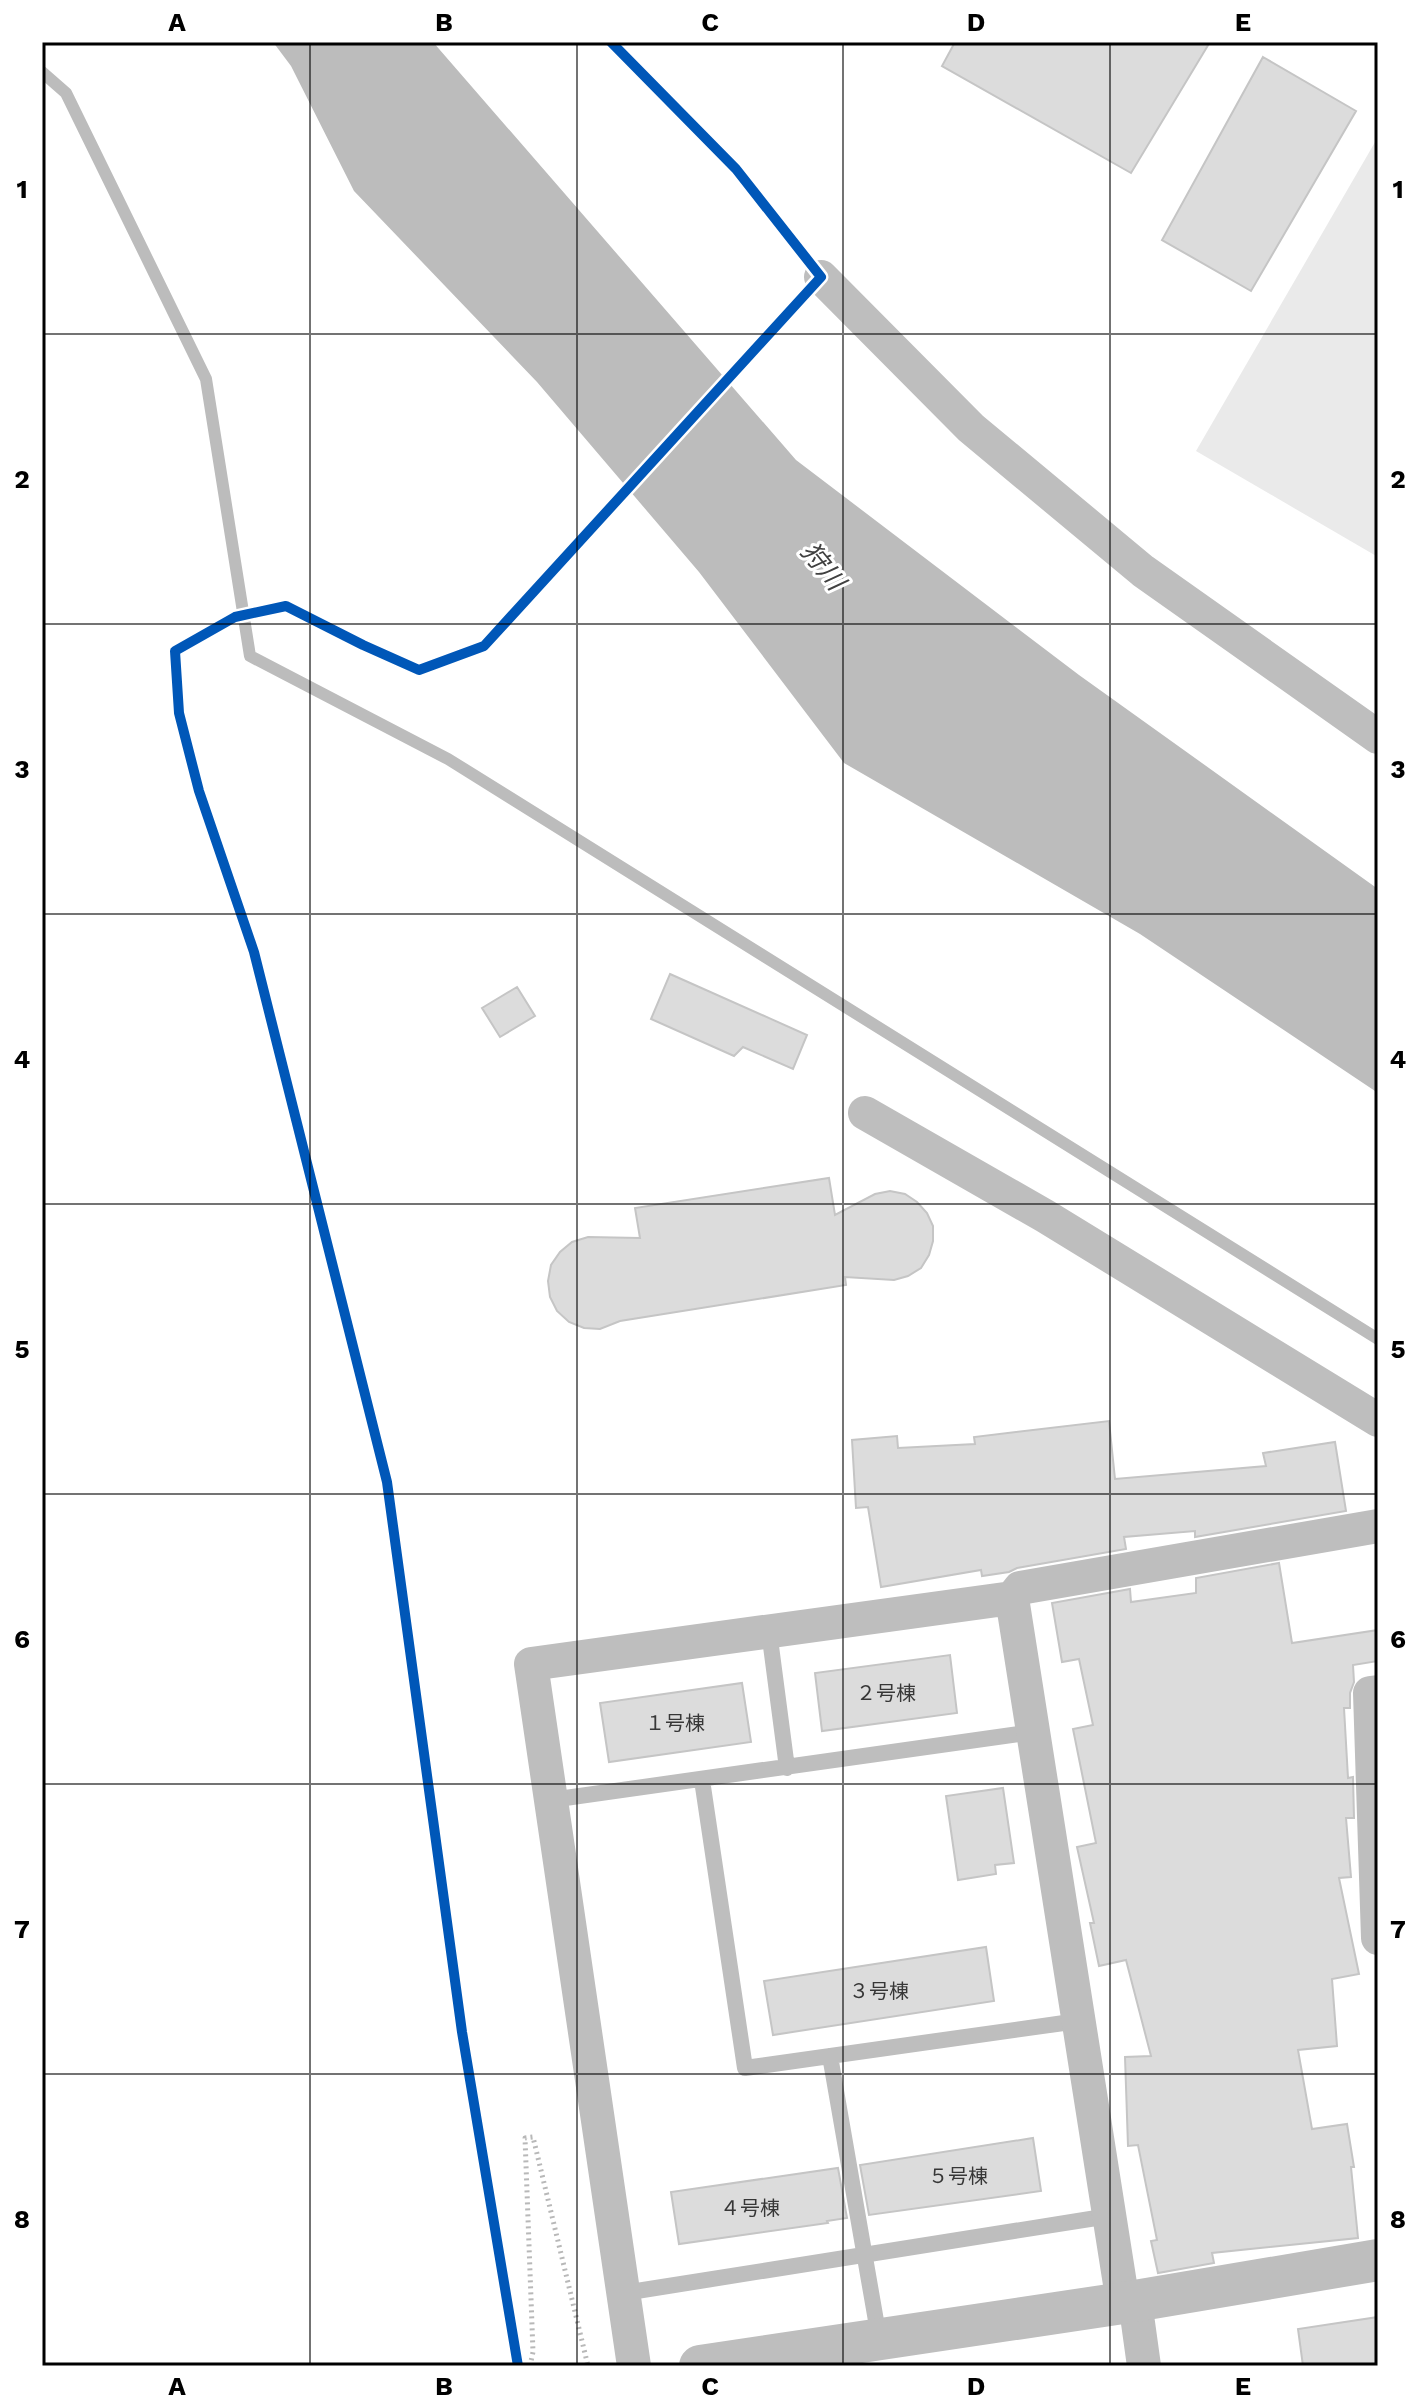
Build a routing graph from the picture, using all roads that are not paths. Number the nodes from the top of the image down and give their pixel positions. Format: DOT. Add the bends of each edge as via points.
graph roads {
  1 [pos="821,277"];
  2 [pos="1378,737"];
  3 [pos="865,1113"];
  4 [pos="1378,1420"];
  5 [pos="1378,1526"];
  6 [pos="1012,1598"];
  7 [pos="769,1631"];
  8 [pos="1378,1692"];
  9 [pos="1033,1732"];
  10 [pos="787,1768"];
  11 [pos="702,1780"];
  12 [pos="551,1800"];
  13 [pos="1378,1938"];
  14 [pos="1078,2021"];
  15 [pos="830,2056"];
  16 [pos="1109,2216"];
  17 [pos="865,2255"];
  18 [pos="1378,2260"];
  19 [pos="624,2293"];
  20 [pos="1129,2302"];
  21 [pos="879,2339"];
  22 [pos="634,2366"];
  23 [pos="700,2366"];
  24 [pos="1144,2366"];
  1 -- 2 [label="street" via="971,428 1143,571"];
  3 -- 4 [label="street" via="1045,1216"];
  5 -- 6 [label="street" via="1020,1588"];
  6 -- 7 [label="street"];
  6 -- 9 [label="street"];
  7 -- 10 [label="lane"];
  7 -- 12 [label="street" via="531,1664"];
  8 -- 13 [label="street" via="1370,1693"];
  9 -- 10 [label="lane"];
  9 -- 14 [label="street"];
  10 -- 11 [label="lane"];
  11 -- 12 [label="lane"];
  11 -- 15 [label="lane" via="745,2068"];
  12 -- 19 [label="street"];
  14 -- 15 [label="lane"];
  14 -- 16 [label="street"];
  15 -- 17 [label="lane"];
  16 -- 17 [label="lane"];
  16 -- 20 [label="street"];
  17 -- 19 [label="lane"];
  17 -- 21 [label="lane"];
  18 -- 20 [label="street"];
  19 -- 22 [label="street"];
  20 -- 21 [label="street"];
  20 -- 24 [label="street"];
  21 -- 23 [label="street"];
}
